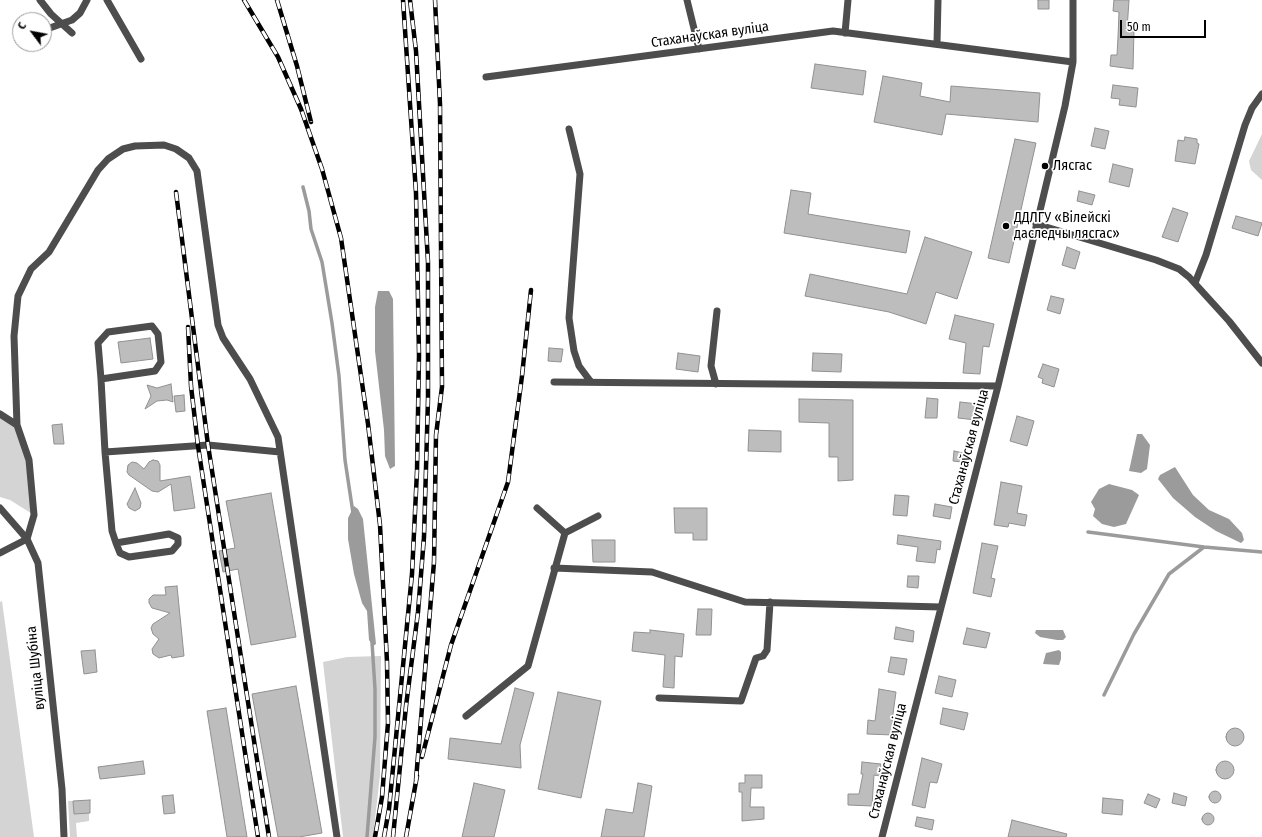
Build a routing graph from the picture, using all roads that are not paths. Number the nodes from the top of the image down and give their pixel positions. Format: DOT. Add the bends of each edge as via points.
graph roads {
  1 [pos="40,0"];
  2 [pos="87,0"];
  3 [pos="108,0"];
  4 [pos="687,0"];
  5 [pos="848,0"];
  6 [pos="938,0"];
  7 [pos="1073,0"];
  8 [pos="63,25"];
  9 [pos="52,28"];
  10 [pos="72,33"];
  11 [pos="845,33"];
  12 [pos="937,44"];
  13 [pos="699,49"];
  14 [pos="141,59"];
  15 [pos="1074,62"];
  16 [pos="486,77"];
  17 [pos="1262,94"];
  18 [pos="569,129"];
  19 [pos="1036,224"];
  20 [pos="1195,283"];
  21 [pos="717,311"];
  22 [pos="1262,363"];
  23 [pos="100,379"];
  24 [pos="554,382"];
  25 [pos="591,382"];
  26 [pos="716,384"];
  27 [pos="998,386"];
  28 [pos="0,414"];
  29 [pos="17,425"];
  30 [pos="105,452"];
  31 [pos="280,452"];
  32 [pos="0,508"];
  33 [pos="537,508"];
  34 [pos="598,516"];
  35 [pos="565,533"];
  36 [pos="27,539"];
  37 [pos="116,543"];
  38 [pos="0,552"];
  39 [pos="554,568"];
  40 [pos="770,602"];
  41 [pos="941,607"];
  42 [pos="659,698"];
  43 [pos="466,716"];
  44 [pos="64,837"];
  45 [pos="337,837"];
  46 [pos="882,837"];
  1 -- 8 [label="street"];
  2 -- 8 [label="street" via="80,12"];
  3 -- 14 [label="street"];
  4 -- 13 [label="street"];
  5 -- 11 [label="street"];
  6 -- 12 [label="street"];
  7 -- 15 [label="street, Стаханаўская вуліца"];
  8 -- 9 [label="street"];
  8 -- 10 [label="street"];
  11 -- 12 [label="street, Стаханаўская вуліца"];
  11 -- 13 [label="street, Стаханаўская вуліца" via="833,31"];
  12 -- 15 [label="street, Стаханаўская вуліца"];
  13 -- 16 [label="street, Стаханаўская вуліца"];
  15 -- 19 [label="street, Стаханаўская вуліца"];
  17 -- 20 [label="street" via="1252,108 1245,125 1206,255"];
  18 -- 25 [label="street" via="580,174 569,318 579,366"];
  19 -- 20 [label="street" via="1166,264 1184,273"];
  19 -- 27 [label="street, Стаханаўская вуліца"];
  20 -- 22 [label="street"];
  21 -- 26 [label="street" via="711,366"];
  23 -- 23 [label="street" via="98,343 108,332 152,326 158,334 161,362 155,371"];
  23 -- 30 [label="street"];
  24 -- 25 [label="street"];
  25 -- 26 [label="street"];
  26 -- 27 [label="street"];
  27 -- 41 [label="street, Стаханаўская вуліца"];
  28 -- 29 [label="street"];
  29 -- 31 [label="street" via="14,336 18,296 31,269 49,252 98,170 108,159 123,149 164,145 176,149 188,158 197,171 218,325 223,338 253,385 278,437"];
  29 -- 36 [label="street" via="29,460 34,515"];
  30 -- 31 [label="street" via="208,445"];
  30 -- 37 [label="street" via="112,531"];
  31 -- 45 [label="street"];
  32 -- 36 [label="street, вуліца Шубіна"];
  33 -- 35 [label="street"];
  34 -- 35 [label="street"];
  35 -- 39 [label="street"];
  36 -- 38 [label="street"];
  36 -- 44 [label="street, вуліца Шубіна" via="38,563 62,790"];
  37 -- 37 [label="street" via="169,534 178,538 178,544 172,551 129,558 120,553"];
  39 -- 40 [label="street" via="652,572 745,602"];
  39 -- 43 [label="street" via="528,666"];
  40 -- 41 [label="street"];
  40 -- 42 [label="street" via="767,650 763,656 756,658 741,701"];
  41 -- 46 [label="street, Стаханаўская вуліца"];
}
